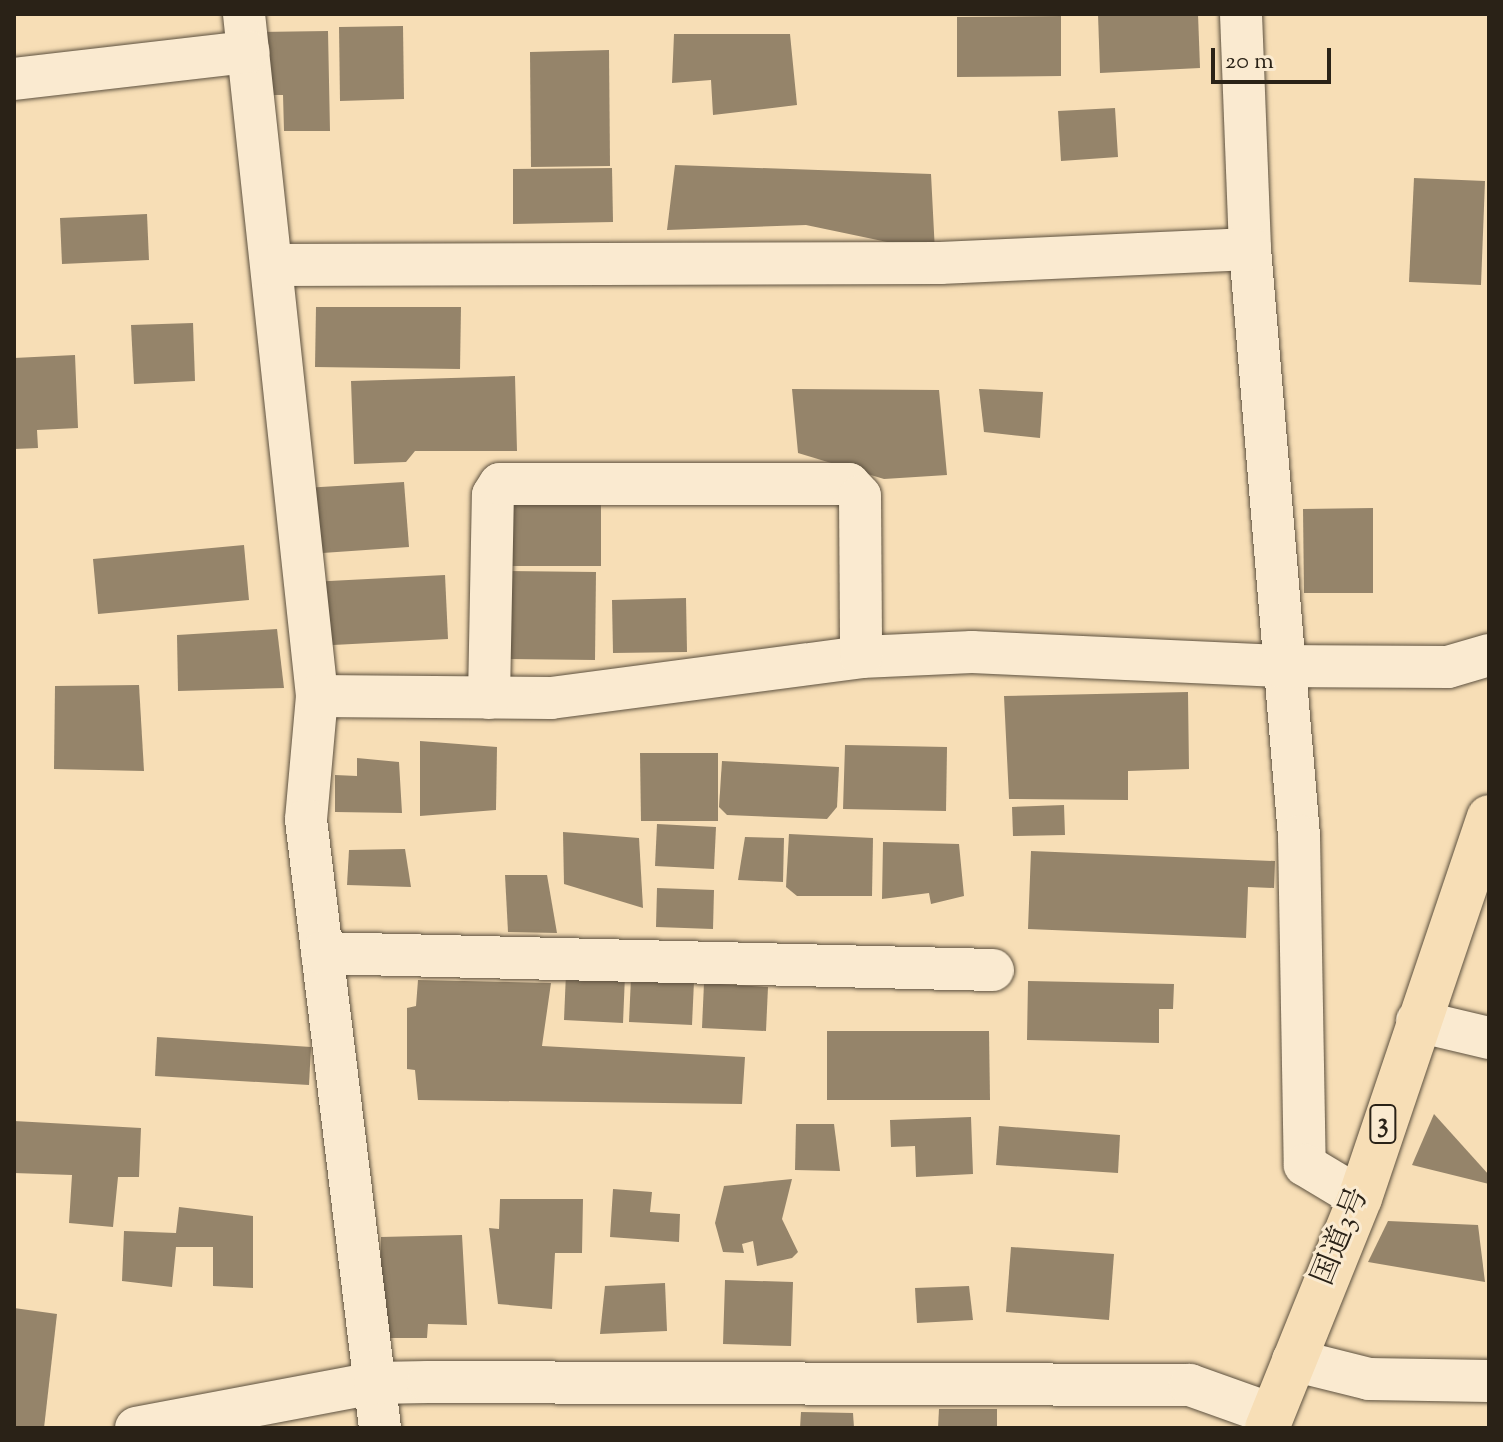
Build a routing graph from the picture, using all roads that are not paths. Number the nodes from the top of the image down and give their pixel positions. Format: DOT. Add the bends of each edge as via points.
graph roads {
  1 [pos="1241,14"];
  2 [pos="246,33"];
  3 [pos="14,79"];
  4 [pos="1250,249"];
  5 [pos="274,265"];
  6 [pos="1489,655"];
  7 [pos="861,657"];
  8 [pos="1280,666"];
  9 [pos="317,696"];
  10 [pos="489,698"];
  11 [pos="1489,817"];
  12 [pos="322,953"];
  13 [pos="993,970"];
  14 [pos="1417,1021"];
  15 [pos="1489,1038"];
  16 [pos="1360,1198"];
  17 [pos="1293,1360"];
  18 [pos="1489,1381"];
  19 [pos="375,1383"];
  20 [pos="1269,1421"];
  21 [pos="136,1428"];
  22 [pos="380,1428"];
  1 -- 4 [label="street"];
  2 -- 3 [label="street"];
  2 -- 5 [label="street"];
  4 -- 5 [label="street" via="940,263"];
  4 -- 8 [label="street"];
  5 -- 9 [label="street"];
  6 -- 8 [label="street" via="1448,667"];
  7 -- 8 [label="street" via="972,652"];
  7 -- 10 [label="street" via="551,698"];
  7 -- 10 [label="street" via="860,496 849,484 500,484 493,495"];
  8 -- 16 [label="street" via="1299,836 1305,1165"];
  9 -- 10 [label="street"];
  9 -- 12 [label="street" via="306,820"];
  11 -- 14 [label="highway, 国道3号 / 3"];
  12 -- 13 [label="street"];
  12 -- 19 [label="street"];
  14 -- 15 [label="street"];
  14 -- 16 [label="highway, 国道3号 / 3"];
  16 -- 17 [label="highway, 国道3号 / 3"];
  17 -- 18 [label="street" via="1369,1379"];
  17 -- 20 [label="highway, 国道3号 / 3"];
  19 -- 20 [label="street" via="1190,1385"];
  19 -- 21 [label="street"];
  19 -- 22 [label="street"];
}
